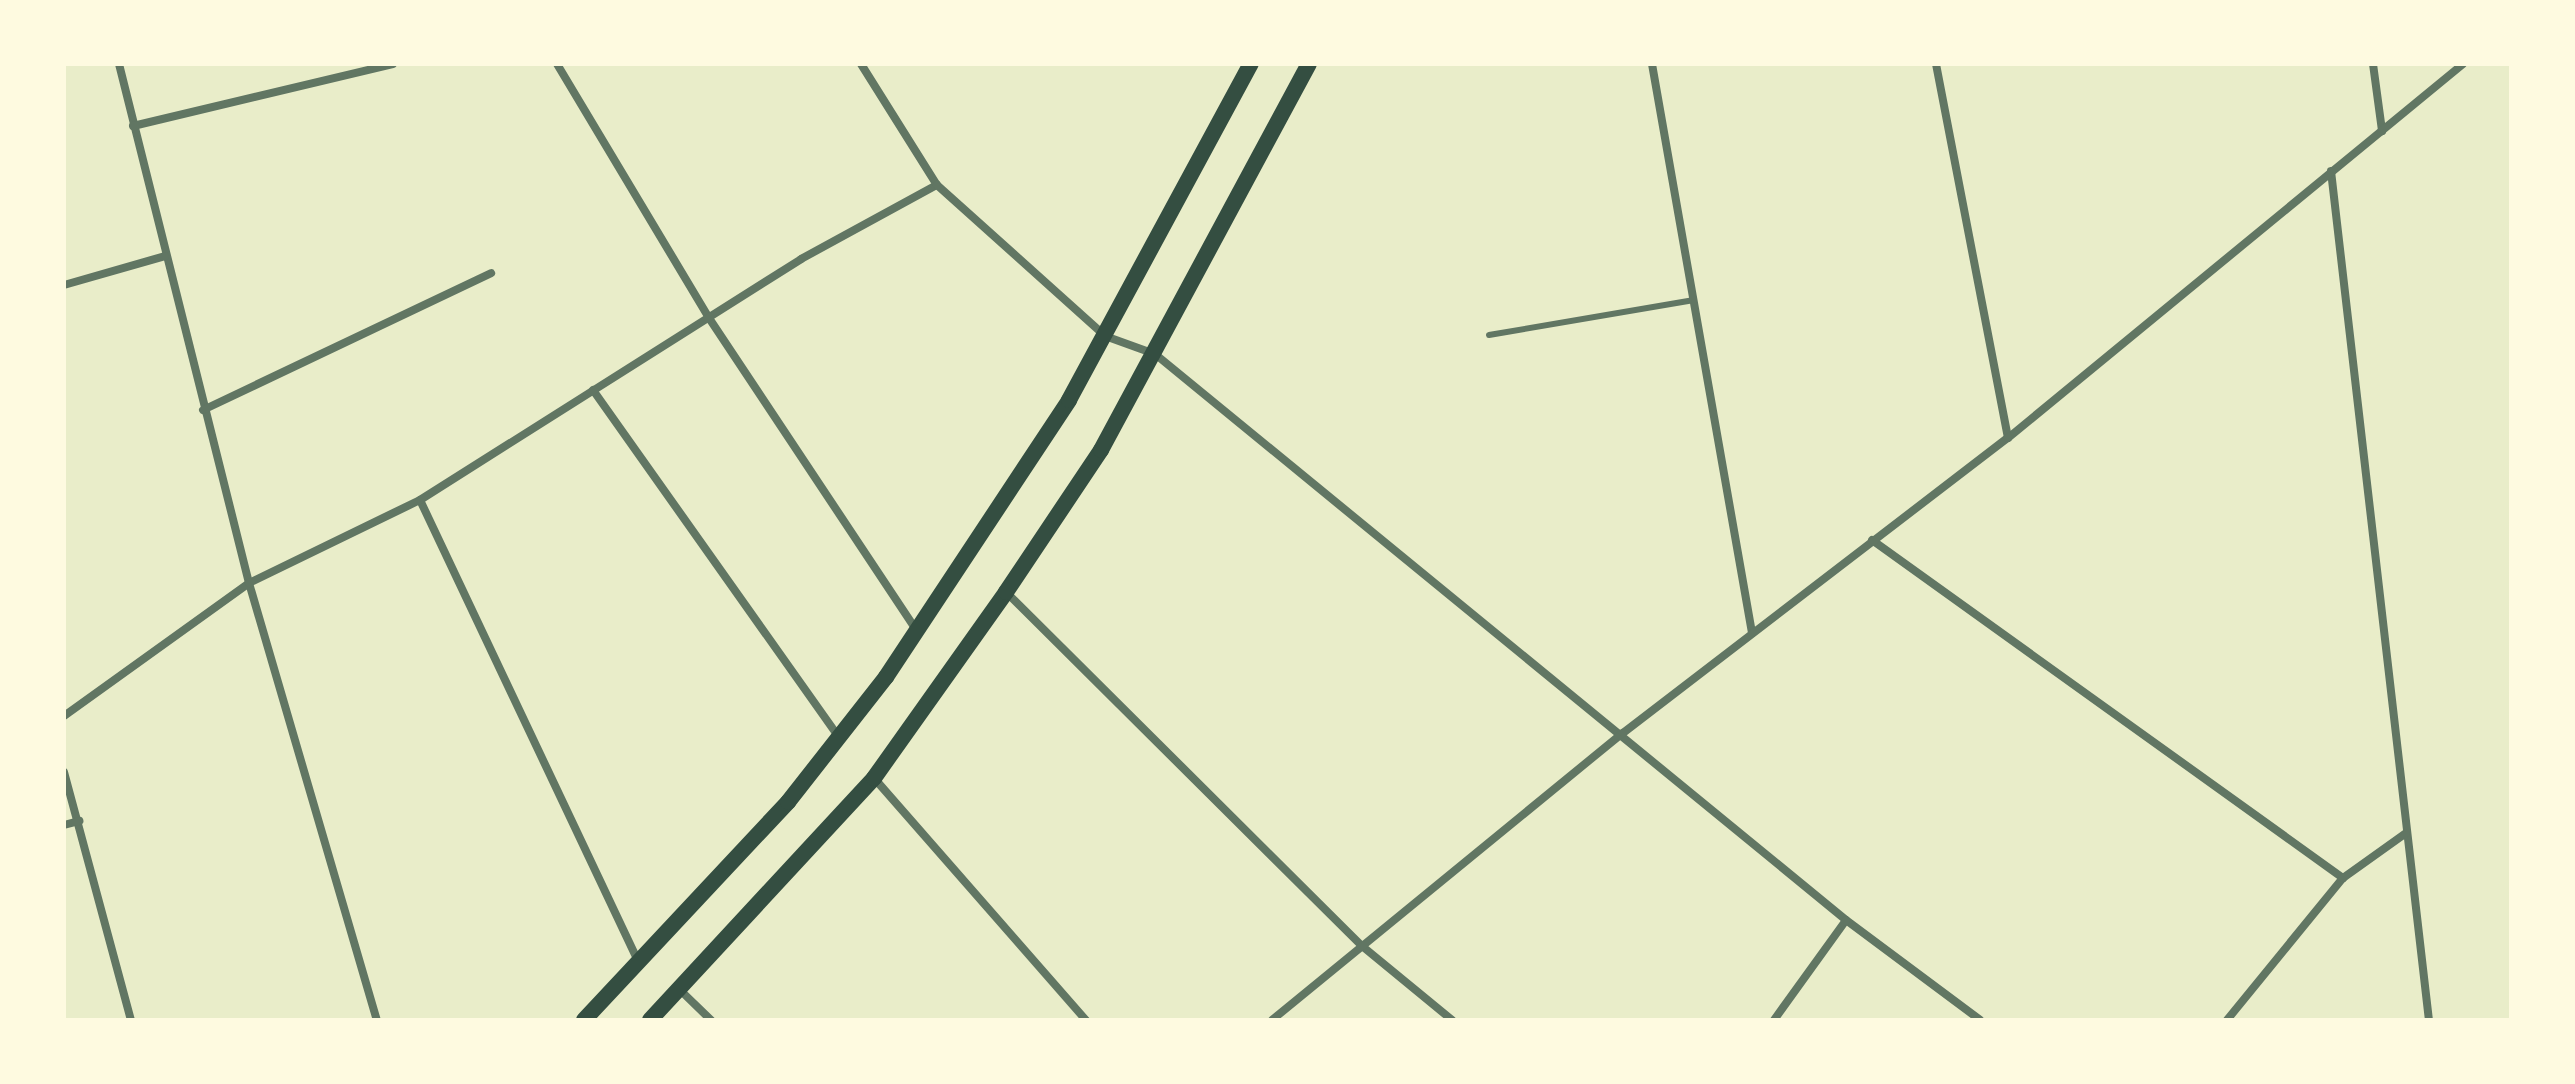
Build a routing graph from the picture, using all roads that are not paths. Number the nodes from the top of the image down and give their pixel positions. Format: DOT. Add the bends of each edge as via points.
graph roads {
  1 [pos="119,64"];
  2 [pos="393,64"];
  3 [pos="557,64"];
  4 [pos="861,64"];
  5 [pos="1251,64"];
  6 [pos="1309,64"];
  7 [pos="1652,64"];
  8 [pos="1936,64"];
  9 [pos="2373,64"];
  10 [pos="2463,64"];
  11 [pos="133,126"];
  12 [pos="2382,131"];
  13 [pos="2331,171"];
  14 [pos="937,185"];
  15 [pos="165,256"];
  16 [pos="491,273"];
  17 [pos="64,285"];
  18 [pos="1694,300"];
  19 [pos="709,318"];
  20 [pos="1489,335"];
  21 [pos="1105,336"];
  22 [pos="1155,354"];
  23 [pos="593,390"];
  24 [pos="203,410"];
  25 [pos="2008,438"];
  26 [pos="420,500"];
  27 [pos="1872,540"];
  28 [pos="249,583"];
  29 [pos="1006,592"];
  30 [pos="918,631"];
  31 [pos="1752,633"];
  32 [pos="64,716"];
  33 [pos="1623,733"];
  34 [pos="841,740"];
  35 [pos="64,772"];
  36 [pos="874,778"];
  37 [pos="79,821"];
  38 [pos="64,825"];
  39 [pos="2406,833"];
  40 [pos="2343,878"];
  41 [pos="1846,920"];
  42 [pos="1362,946"];
  43 [pos="638,961"];
  44 [pos="679,989"];
  45 [pos="131,1020"];
  46 [pos="377,1020"];
  47 [pos="584,1020"];
  48 [pos="650,1020"];
  49 [pos="711,1020"];
  50 [pos="1086,1020"];
  51 [pos="1272,1020"];
  52 [pos="1452,1020"];
  53 [pos="1774,1020"];
  54 [pos="1980,1020"];
  55 [pos="2227,1020"];
  56 [pos="2429,1020"];
  1 -- 11 [label="street"];
  2 -- 11 [label="street"];
  3 -- 19 [label="street"];
  4 -- 14 [label="street"];
  5 -- 21 [label="main road"];
  6 -- 22 [label="main road"];
  7 -- 18 [label="street"];
  8 -- 25 [label="street"];
  9 -- 12 [label="street"];
  10 -- 12 [label="street"];
  11 -- 15 [label="street"];
  12 -- 13 [label="street"];
  13 -- 25 [label="street"];
  13 -- 39 [label="street"];
  14 -- 19 [label="street"];
  14 -- 21 [label="street"];
  15 -- 17 [label="street"];
  15 -- 24 [label="street"];
  16 -- 24 [label="street"];
  18 -- 20 [label="lane"];
  18 -- 31 [label="street"];
  19 -- 23 [label="street"];
  19 -- 30 [label="street"];
  21 -- 22 [label="street"];
  21 -- 30 [label="main road"];
  22 -- 29 [label="main road" via="1101,450"];
  22 -- 33 [label="street"];
  23 -- 26 [label="street"];
  23 -- 34 [label="street"];
  24 -- 28 [label="street"];
  25 -- 27 [label="street"];
  26 -- 28 [label="street"];
  26 -- 43 [label="street"];
  27 -- 31 [label="street"];
  27 -- 40 [label="street"];
  28 -- 32 [label="street"];
  28 -- 46 [label="street"];
  29 -- 36 [label="main road"];
  29 -- 42 [label="street"];
  30 -- 34 [label="main road"];
  31 -- 33 [label="street"];
  33 -- 41 [label="street"];
  33 -- 42 [label="street"];
  34 -- 43 [label="main road"];
  35 -- 37 [label="street"];
  36 -- 44 [label="main road"];
  36 -- 50 [label="street"];
  37 -- 38 [label="street"];
  37 -- 45 [label="street"];
  39 -- 40 [label="street"];
  39 -- 56 [label="street"];
  40 -- 55 [label="street"];
  41 -- 53 [label="street"];
  41 -- 54 [label="street"];
  42 -- 51 [label="street"];
  42 -- 52 [label="street"];
  43 -- 47 [label="main road"];
  44 -- 48 [label="main road"];
  44 -- 49 [label="street"];
}
